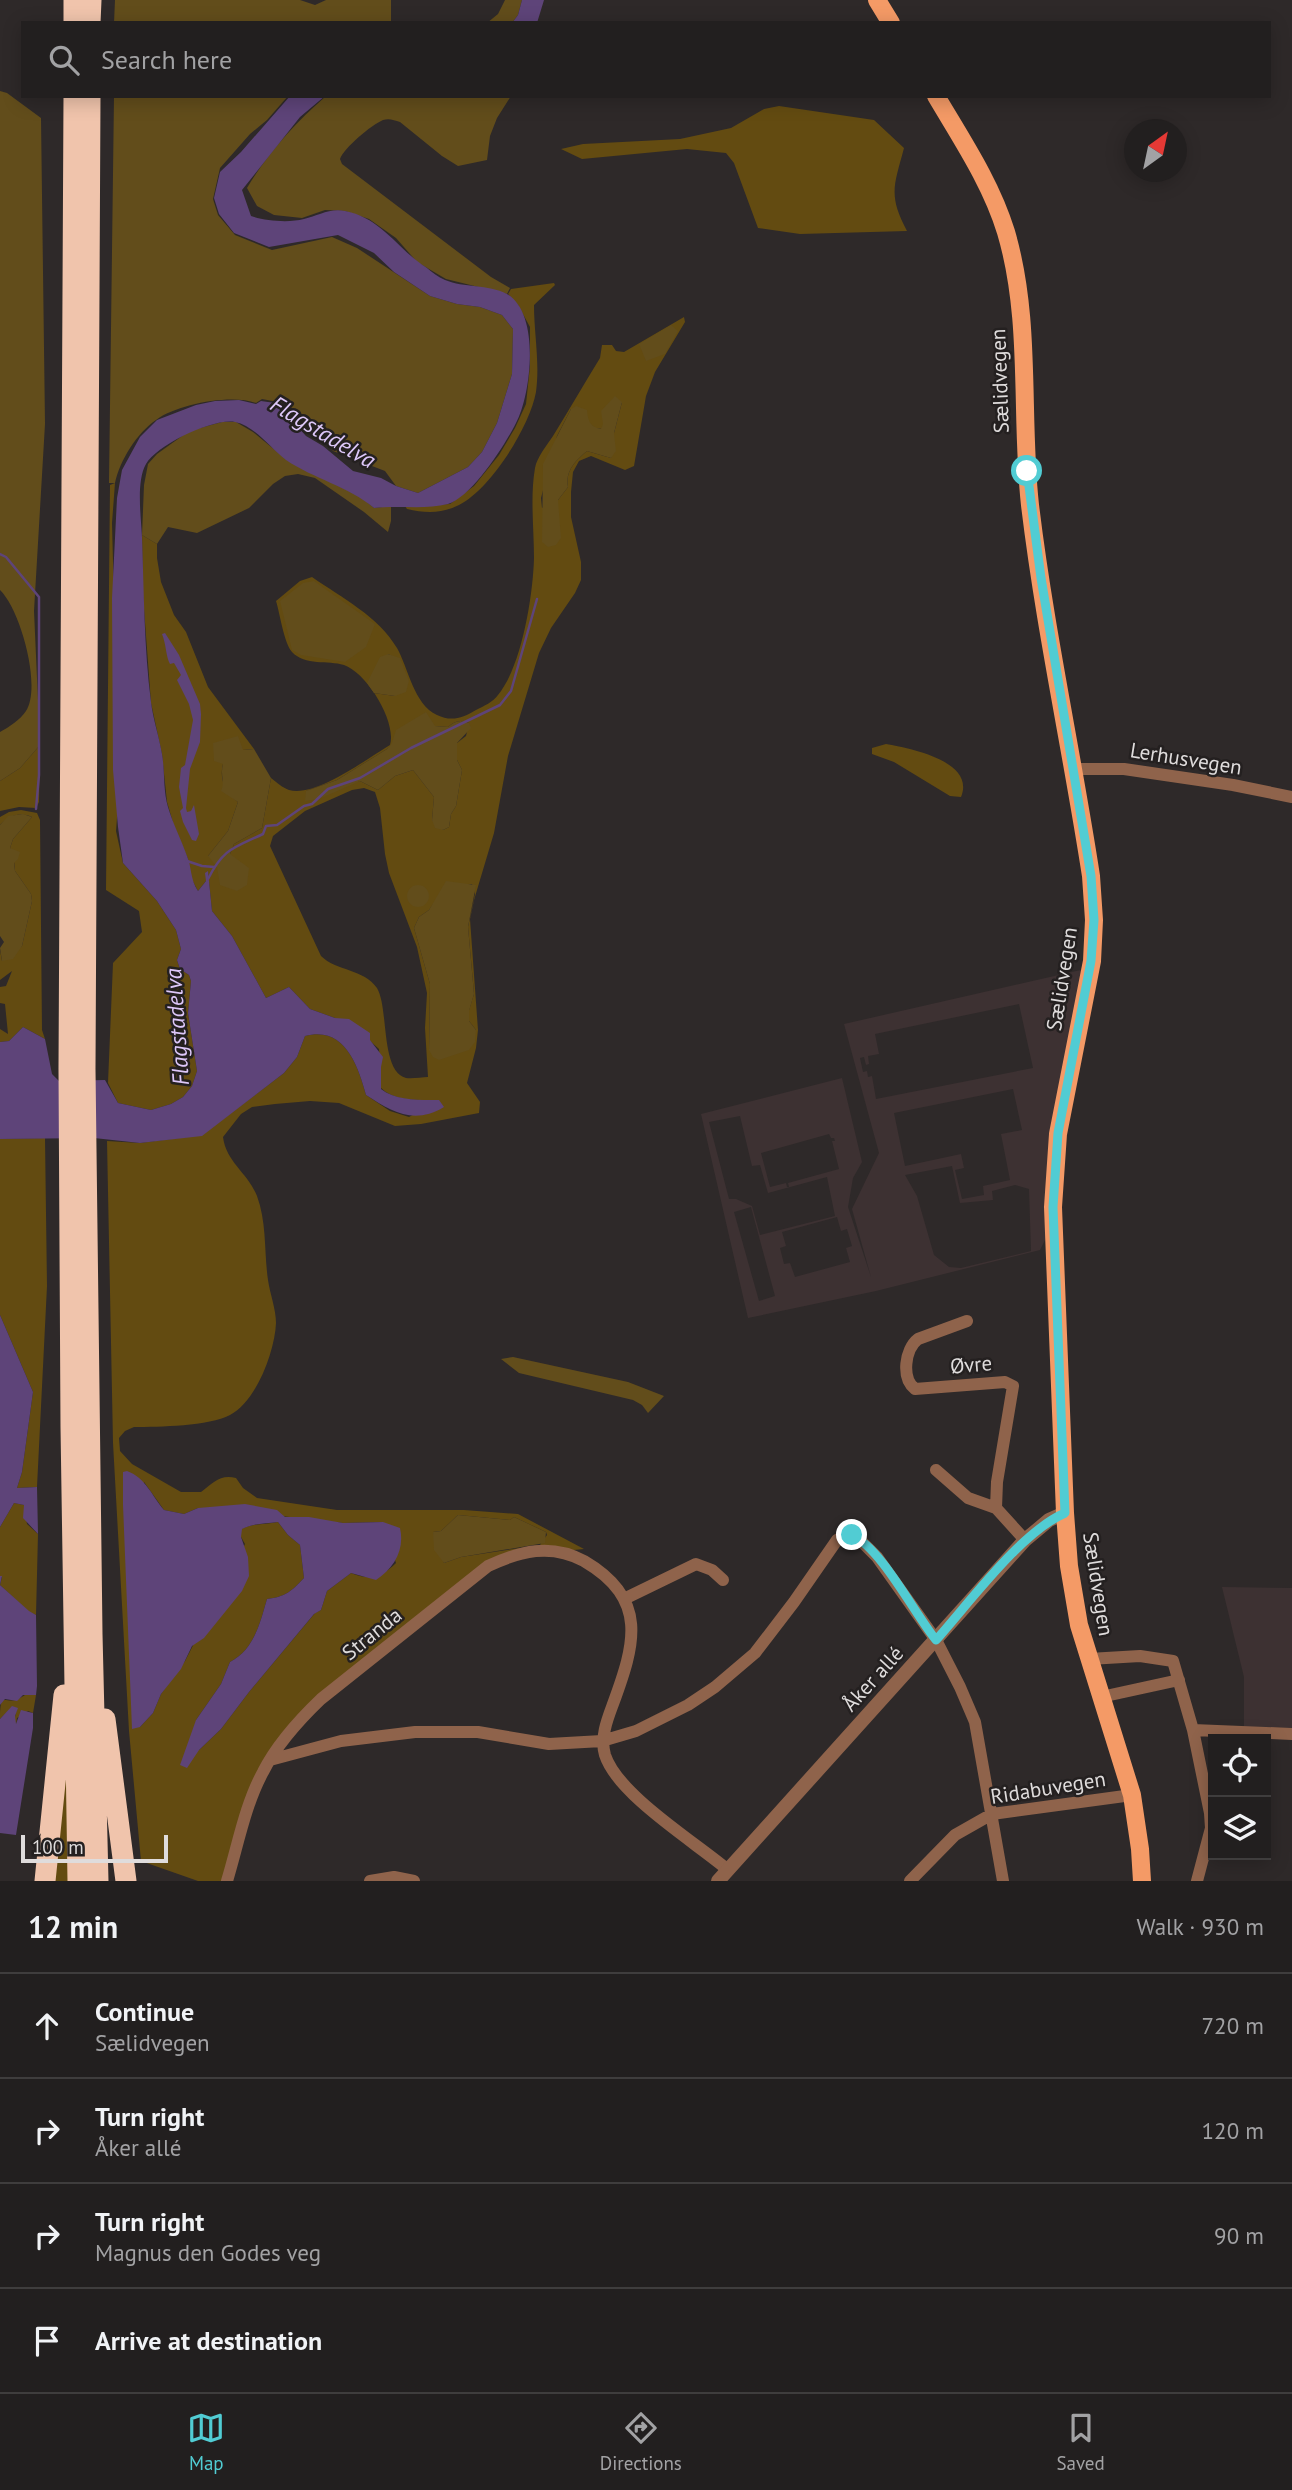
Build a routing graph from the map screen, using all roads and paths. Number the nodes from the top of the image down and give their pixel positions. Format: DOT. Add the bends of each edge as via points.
graph roads {
  1 [pos="74,0"];
  2 [pos="91,0"];
  3 [pos="877,0"];
  4 [pos="74,21"];
  5 [pos="90,21"];
  6 [pos="890,21"];
  7 [pos="74,98"];
  8 [pos="90,98"];
  9 [pos="937,98"];
  10 [pos="1074,769"];
  11 [pos="1292,797"];
  12 [pos="77,1069"];
  13 [pos="967,1321"];
  14 [pos="936,1471"];
  15 [pos="996,1508"];
  16 [pos="1065,1513"];
  17 [pos="1025,1540"];
  18 [pos="723,1580"];
  19 [pos="626,1598"];
  20 [pos="83,1634"];
  21 [pos="936,1640"];
  22 [pos="1089,1659"];
  23 [pos="1179,1680"];
  24 [pos="1101,1697"];
  25 [pos="1192,1730"];
  26 [pos="1292,1734"];
  27 [pos="602,1741"];
  28 [pos="270,1760"];
  29 [pos="1132,1795"];
  30 [pos="1208,1808"];
  31 [pos="992,1814"];
  32 [pos="1208,1842"];
  33 [pos="723,1875"];
  34 [pos="45,1881"];
  35 [pos="78,1881"];
  36 [pos="98,1881"];
  37 [pos="126,1881"];
  38 [pos="227,1881"];
  39 [pos="370,1881"];
  40 [pos="414,1881"];
  41 [pos="910,1881"];
  42 [pos="1003,1881"];
  43 [pos="1142,1881"];
  44 [pos="1197,1881"];
  1 -- 4 [label="highway"];
  2 -- 5 [label="highway"];
  3 -- 6 [label="main road"];
  7 -- 12 [label="highway"];
  8 -- 12 [label="highway"];
  9 -- 10 [label="main road, Sælidvegen" via="990,191 1013,259 1030,508"];
  10 -- 11 [label="street, Lerhusvegen" via="1124,769"];
  10 -- 16 [label="main road, Sælidvegen" via="1094,920 1091,961 1058,1133 1053,1207"];
  12 -- 20 [label="highway"];
  13 -- 15 [label="street, Øvre" via="912,1344 908,1379 915,1389 1005,1382 1013,1386"];
  14 -- 15 [label="street" via="968,1498"];
  15 -- 17 [label="street"];
  16 -- 17 [label="street, Åker allé"];
  16 -- 22 [label="main road, Sælidvegen" via="1073,1595"];
  17 -- 21 [label="street, Åker allé"];
  18 -- 19 [label="street" via="696,1564"];
  19 -- 27 [label="street" via="631,1622 629,1658"];
  19 -- 28 [label="street, Stranda" via="594,1567 545,1549 488,1566 321,1699 298,1720"];
  20 -- 34 [label="highway" via="66,1677"];
  20 -- 35 [label="highway"];
  20 -- 36 [label="highway"];
  20 -- 37 [label="highway" via="98,1660"];
  21 -- 27 [label="street" via="877,1557 849,1533 836,1540 755,1653 715,1687 655,1724"];
  21 -- 31 [label="street" via="975,1722"];
  21 -- 33 [label="street, Åker allé"];
  22 -- 23 [label="street" via="1140,1656 1173,1661"];
  22 -- 24 [label="main road, Sælidvegen"];
  23 -- 24 [label="street"];
  23 -- 25 [label="street"];
  24 -- 29 [label="main road, Sælidvegen"];
  25 -- 26 [label="street"];
  25 -- 30 [label="street"];
  27 -- 28 [label="street" via="549,1744 459,1731 415,1732 341,1741"];
  27 -- 33 [label="street" via="605,1756 628,1791"];
  28 -- 38 [label="street, Stranda" via="251,1801"];
  29 -- 31 [label="street, Ridabuvegen"];
  29 -- 43 [label="main road, Sælidvegen"];
  31 -- 41 [label="street, Ridabuvegen" via="956,1835"];
  31 -- 42 [label="street"];
  32 -- 44 [label="street"];
  39 -- 40 [label="street" via="394,1877"];
}
